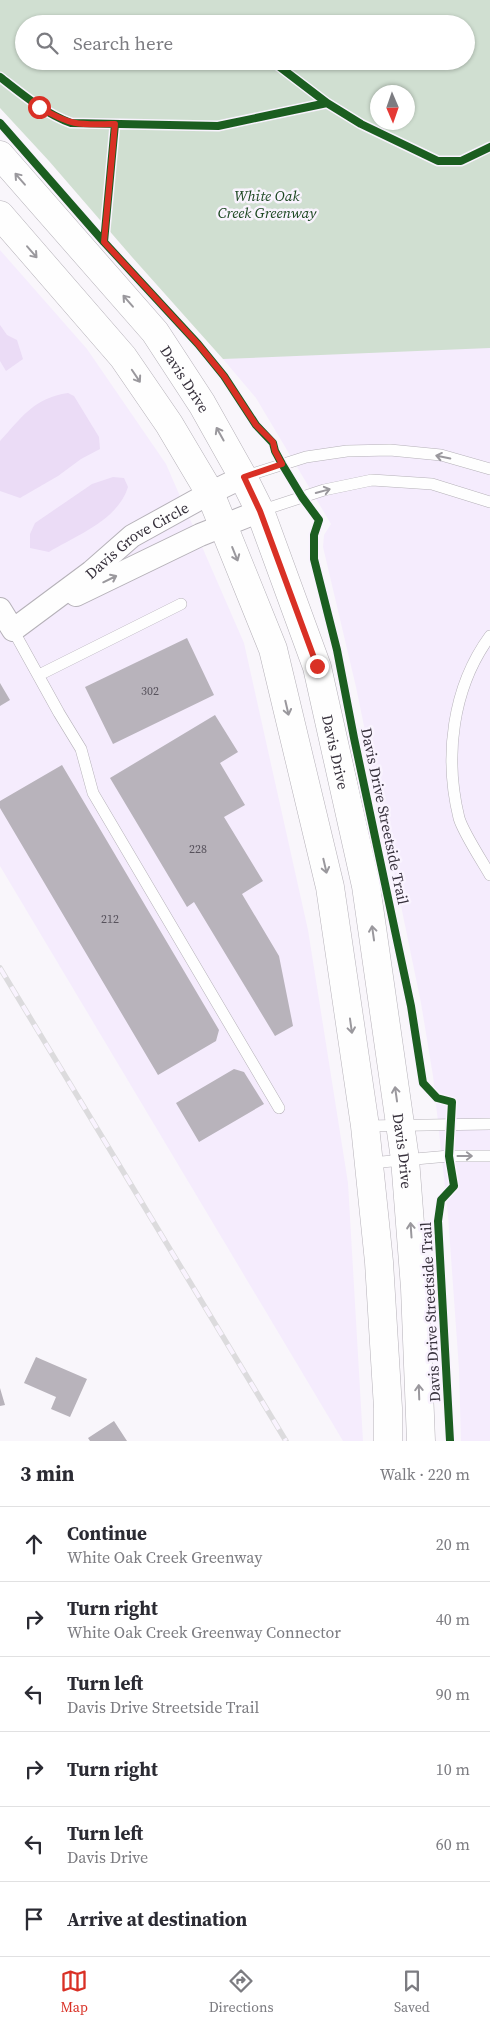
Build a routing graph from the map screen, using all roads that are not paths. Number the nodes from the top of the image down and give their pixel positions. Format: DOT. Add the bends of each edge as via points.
graph roads {
  1 [pos="0,155"];
  2 [pos="0,215"];
  3 [pos="490,469"];
  4 [pos="244,477"];
  5 [pos="210,493"];
  6 [pos="490,502"];
  7 [pos="260,511"];
  8 [pos="223,525"];
  9 [pos="181,604"];
  10 [pos="0,609"];
  11 [pos="35,615"];
  12 [pos="13,630"];
  13 [pos="490,636"];
  14 [pos="39,675"];
  15 [pos="490,875"];
  16 [pos="279,1108"];
  17 [pos="400,1124"];
  18 [pos="490,1124"];
  19 [pos="365,1126"];
  20 [pos="490,1156"];
  21 [pos="405,1159"];
  22 [pos="370,1163"];
  23 [pos="388,1441"];
  24 [pos="421,1441"];
  4 -- 1 [label="main road, Davis Drive, one-way" via="155,332"];
  2 -- 5 [label="main road, one-way" via="123,357 169,424"];
  3 -- 4 [label="lane, one-way" via="441,455 381,450 306,457"];
  4 -- 5 [label="street, Davis Grove Circle"];
  4 -- 7 [label="main road, Davis Drive"];
  5 -- 8 [label="main road"];
  5 -- 11 [label="street, Davis Grove Circle" via="132,536"];
  7 -- 6 [label="lane, one-way" via="324,490 372,480 432,484"];
  7 -- 8 [label="street, Davis Grove Circle"];
  17 -- 7 [label="main road, Davis Drive, one-way" via="366,886 317,666"];
  11 -- 8 [label="street, Davis Grove Circle, one-way"];
  8 -- 19 [label="main road, one-way" via="273,649 330,887"];
  9 -- 14 [label="lane"];
  10 -- 12 [label="street"];
  11 -- 12 [label="street, Davis Grove Circle"];
  12 -- 14 [label="lane"];
  13 -- 15 [label="lane" via="462,692 454,720 451,766 460,820"];
  14 -- 16 [label="lane" via="81,749 93,793"];
  17 -- 18 [label="lane"];
  17 -- 19 [label="lane"];
  17 -- 21 [label="main road, Davis Drive"];
  19 -- 22 [label="main road"];
  21 -- 20 [label="lane, one-way"];
  21 -- 22 [label="lane"];
  24 -- 21 [label="main road, Davis Drive, one-way" via="415,1288"];
  22 -- 23 [label="main road" via="379,1262"];
}
